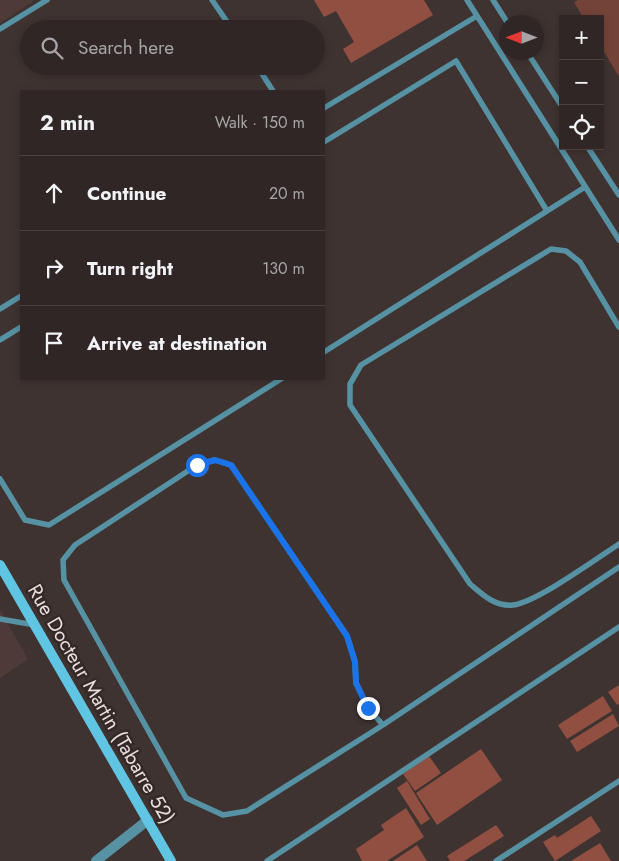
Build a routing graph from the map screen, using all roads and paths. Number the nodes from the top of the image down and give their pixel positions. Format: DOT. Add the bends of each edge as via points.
graph roads {
  1 [pos="47,0"];
  2 [pos="212,0"];
  3 [pos="467,0"];
  4 [pos="493,0"];
  5 [pos="503,15"];
  6 [pos="477,16"];
  7 [pos="226,20"];
  8 [pos="0,30"];
  9 [pos="532,60"];
  10 [pos="263,75"];
  11 [pos="273,90"];
  12 [pos="561,105"];
  13 [pos="325,107"];
  14 [pos="325,141"];
  15 [pos="591,150"];
  16 [pos="585,187"];
  17 [pos="619,195"];
  18 [pos="547,211"];
  19 [pos="619,240"];
  20 [pos="20,297"];
  21 [pos="0,309"];
  22 [pos="619,327"];
  23 [pos="20,328"];
  24 [pos="0,340"];
  25 [pos="325,351"];
  26 [pos="279,380"];
  27 [pos="0,479"];
  28 [pos="619,544"];
  29 [pos="0,565"];
  30 [pos="619,567"];
  31 [pos="0,619"];
  32 [pos="36,625"];
  33 [pos="619,627"];
  34 [pos="383,725"];
  35 [pos="619,781"];
  36 [pos="148,820"];
  37 [pos="96,861"];
  38 [pos="171,861"];
  39 [pos="267,861"];
  40 [pos="496,861"];
  1 -- 8 [label="lane"];
  2 -- 7 [label="lane"];
  3 -- 6 [label="lane"];
  4 -- 5 [label="lane"];
  6 -- 13 [label="lane"];
  6 -- 16 [label="lane"];
  9 -- 12 [label="lane"];
  10 -- 11 [label="lane"];
  14 -- 18 [label="lane" via="456,61"];
  15 -- 17 [label="lane"];
  16 -- 18 [label="lane"];
  16 -- 19 [label="lane"];
  18 -- 25 [label="lane"];
  20 -- 21 [label="lane"];
  22 -- 28 [label="lane" via="580,262 566,251 551,249 361,364 350,384 350,405 470,584 489,600 512,605 535,597"];
  23 -- 24 [label="lane"];
  26 -- 27 [label="lane" via="49,525 25,520"];
  29 -- 32 [label="street, Rue Docteur Martin (Tabarre 52)"];
  30 -- 34 [label="lane"];
  31 -- 32 [label="lane"];
  32 -- 36 [label="street, Rue Docteur Martin (Tabarre 52)"];
  33 -- 39 [label="lane"];
  34 -- 34 [label="lane" via="368,708 356,683 355,662 347,636 231,465 215,460 197,465 75,545 63,560 64,580 186,798 223,815 246,811"];
  35 -- 40 [label="lane"];
  36 -- 37 [label="street"];
  36 -- 38 [label="street, Rue Docteur Martin (Tabarre 52)"];
}
